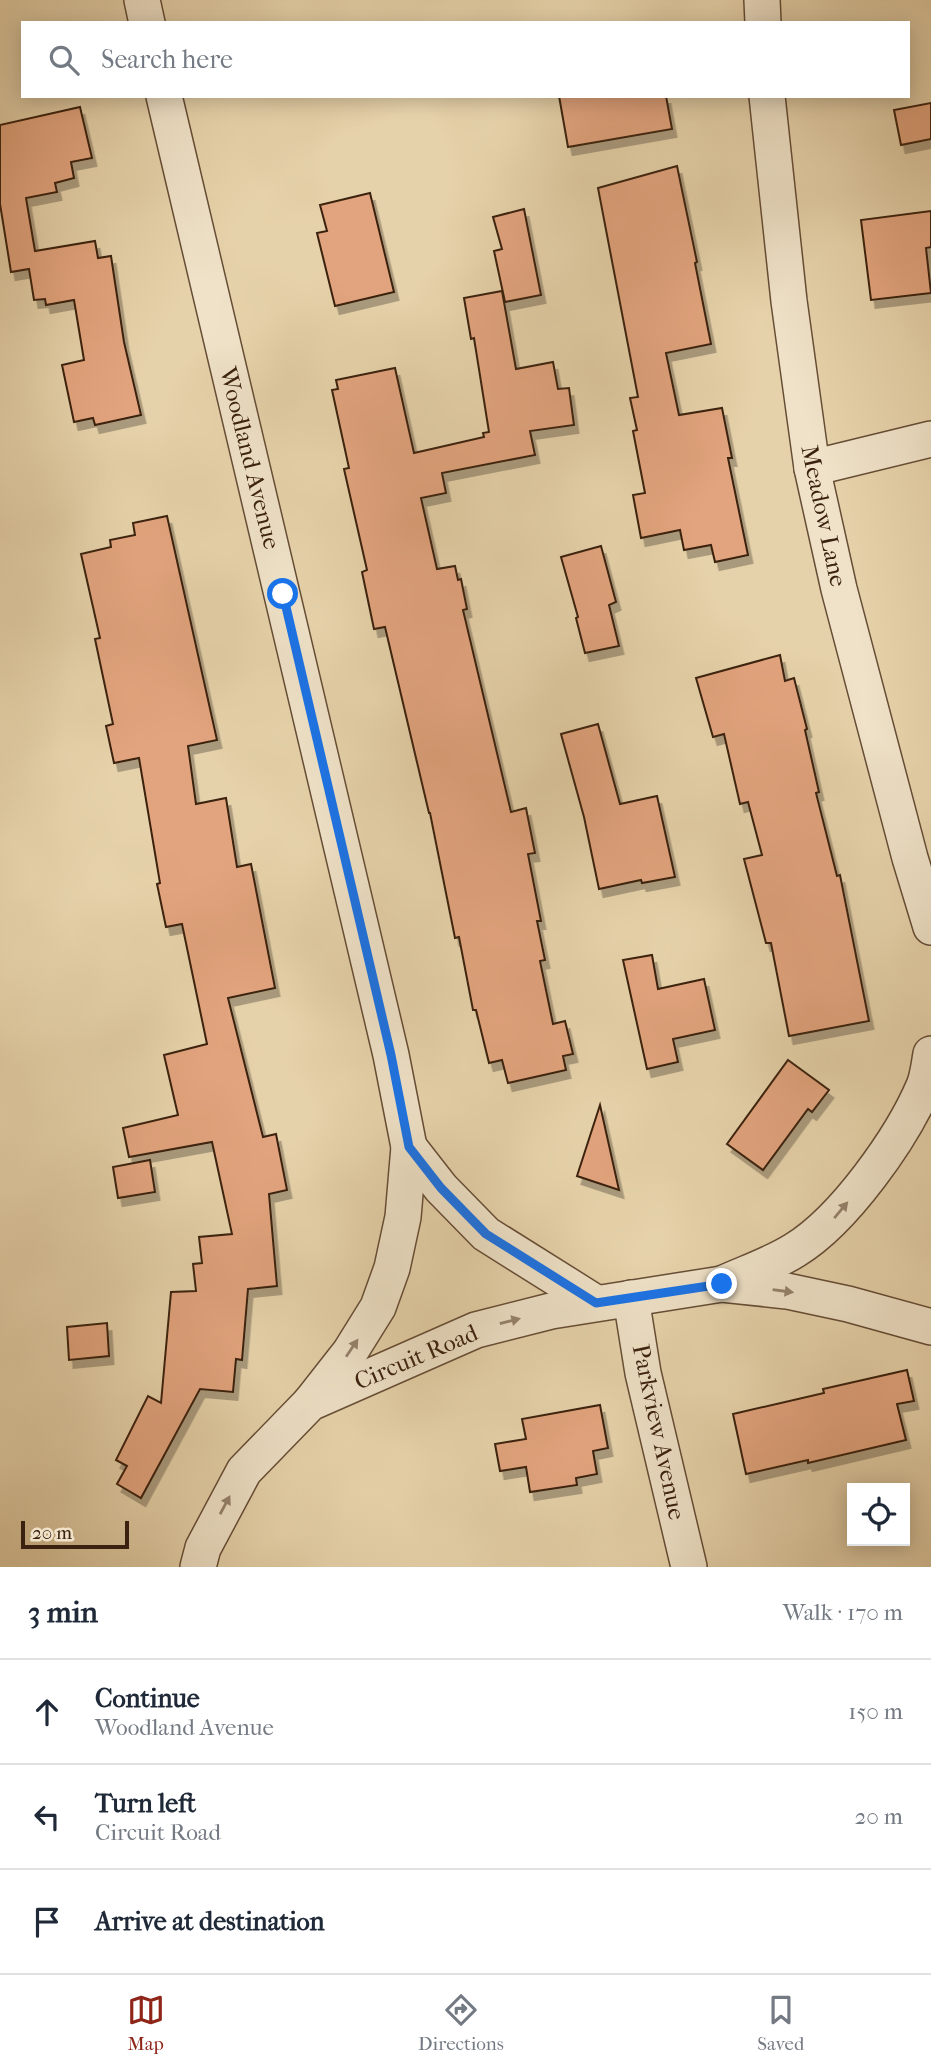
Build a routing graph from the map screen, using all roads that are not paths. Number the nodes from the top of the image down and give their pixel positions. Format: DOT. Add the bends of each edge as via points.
graph roads {
  1 [pos="142,0"];
  2 [pos="762,0"];
  3 [pos="147,21"];
  4 [pos="763,21"];
  5 [pos="164,98"];
  6 [pos="766,98"];
  7 [pos="931,439"];
  8 [pos="812,468"];
  9 [pos="931,927"];
  10 [pos="931,1054"];
  11 [pos="409,1147"];
  12 [pos="722,1284"];
  13 [pos="631,1297"];
  14 [pos="596,1303"];
  15 [pos="931,1327"];
  16 [pos="310,1403"];
  17 [pos="198,1567"];
  18 [pos="689,1567"];
  1 -- 3 [label="street"];
  2 -- 4 [label="street"];
  5 -- 11 [label="street, Woodland Avenue" via="385,1028"];
  6 -- 8 [label="street, Meadow Lane"];
  7 -- 8 [label="street"];
  8 -- 9 [label="street, Meadow Lane" via="842,603"];
  12 -- 10 [label="street, Circuit Road, one-way" via="796,1250 834,1218 898,1133 925,1084"];
  11 -- 14 [label="street, Woodland Avenue" via="486,1234"];
  16 -- 11 [label="street, Woodland Avenue, one-way" via="378,1307 403,1217"];
  12 -- 13 [label="street, Circuit Road"];
  12 -- 15 [label="street, Circuit Road, one-way" via="787,1291"];
  13 -- 14 [label="street, Circuit Road"];
  13 -- 18 [label="street, Parkview Avenue" via="643,1373"];
  16 -- 14 [label="street, Circuit Road, one-way" via="476,1330"];
  17 -- 16 [label="street, Circuit Road, one-way" via="203,1548 244,1471"];
}
